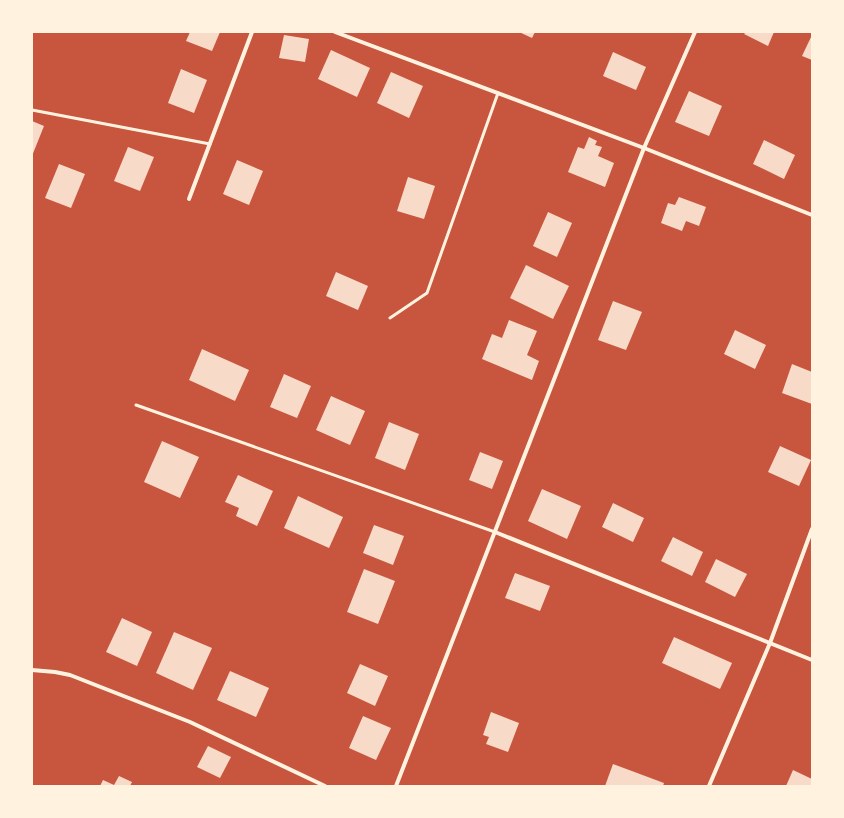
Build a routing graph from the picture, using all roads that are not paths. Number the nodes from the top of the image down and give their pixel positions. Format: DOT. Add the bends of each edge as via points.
graph roads {
  1 [pos="252,32"];
  2 [pos="335,32"];
  3 [pos="695,32"];
  4 [pos="498,93"];
  5 [pos="32,110"];
  6 [pos="210,144"];
  7 [pos="644,148"];
  8 [pos="189,199"];
  9 [pos="812,215"];
  10 [pos="390,318"];
  11 [pos="136,405"];
  12 [pos="812,529"];
  13 [pos="495,532"];
  14 [pos="770,643"];
  15 [pos="812,660"];
  16 [pos="32,670"];
  17 [pos="325,786"];
  18 [pos="396,786"];
  19 [pos="709,786"];
  1 -- 6 [label="street"];
  2 -- 4 [label="street"];
  3 -- 7 [label="street"];
  4 -- 7 [label="street"];
  4 -- 10 [label="lane" via="427,292"];
  5 -- 6 [label="lane"];
  6 -- 8 [label="street"];
  7 -- 9 [label="street"];
  7 -- 13 [label="street"];
  11 -- 13 [label="lane"];
  12 -- 14 [label="street"];
  13 -- 14 [label="street"];
  13 -- 18 [label="street"];
  14 -- 15 [label="street"];
  14 -- 19 [label="street"];
  16 -- 17 [label="street" via="70,675 176,716"];
}
